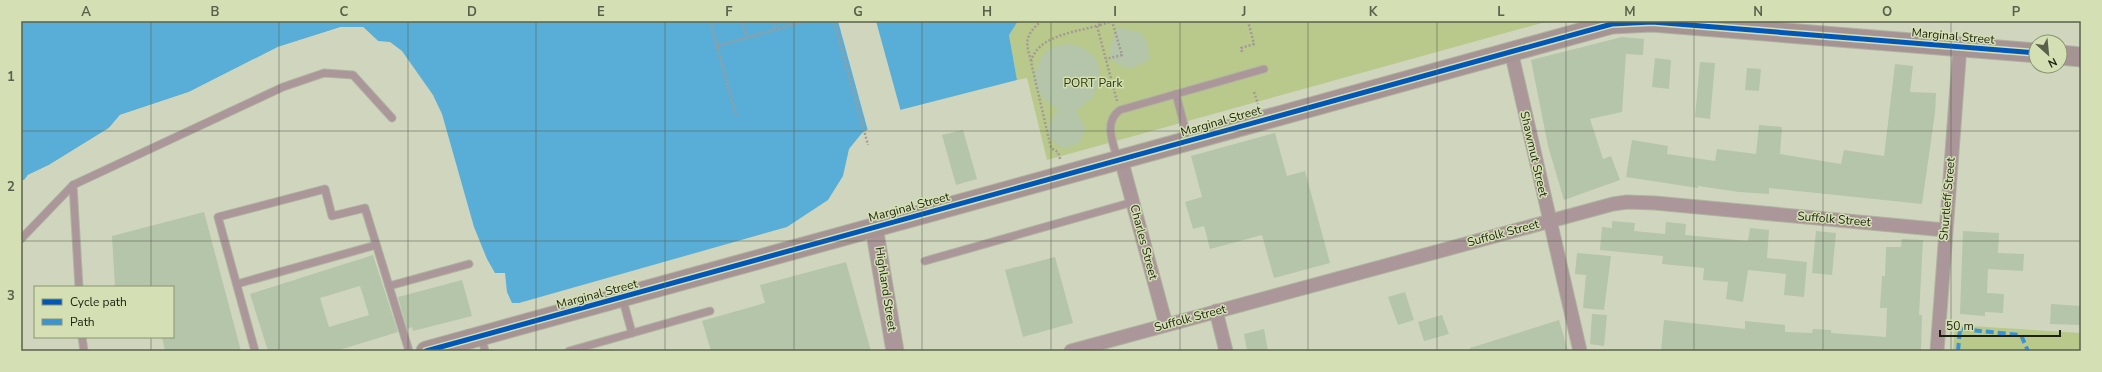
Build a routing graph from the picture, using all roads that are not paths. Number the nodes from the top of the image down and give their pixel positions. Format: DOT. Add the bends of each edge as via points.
graph roads {
  1 [pos="1595,24"];
  2 [pos="1960,46"];
  3 [pos="1511,51"];
  4 [pos="2028,52"];
  5 [pos="2068,56"];
  6 [pos="2081,57"];
  7 [pos="1264,69"];
  8 [pos="1176,94"];
  9 [pos="392,118"];
  10 [pos="1188,141"];
  11 [pos="1120,160"];
  12 [pos="73,186"];
  13 [pos="1133,202"];
  14 [pos="1549,220"];
  15 [pos="874,227"];
  16 [pos="1945,230"];
  17 [pos="21,239"];
  18 [pos="376,245"];
  19 [pos="925,261"];
  20 [pos="469,264"];
  21 [pos="237,284"];
  22 [pos="79,286"];
  23 [pos="389,286"];
  24 [pos="622,297"];
  25 [pos="710,311"];
  26 [pos="1216,311"];
  27 [pos="1166,325"];
  28 [pos="632,333"];
  29 [pos="82,338"];
  30 [pos="483,343"];
  31 [pos="84,351"];
  32 [pos="255,351"];
  33 [pos="408,351"];
  34 [pos="426,351"];
  35 [pos="569,351"];
  36 [pos="895,351"];
  37 [pos="1071,351"];
  38 [pos="1226,351"];
  39 [pos="1580,351"];
  40 [pos="1937,351"];
  1 -- 2 [label="main road, Marginal Street" via="1652,22"];
  1 -- 3 [label="main road, Marginal Street"];
  2 -- 4 [label="main road, Marginal Street"];
  2 -- 16 [label="street, Shurtleff Street"];
  3 -- 10 [label="main road, Marginal Street"];
  3 -- 14 [label="street, Shawmut Street"];
  5 -- 6 [label="main road"];
  7 -- 8 [label="lane"];
  8 -- 10 [label="lane"];
  8 -- 11 [label="lane" via="1120,110 1115,114 1110,124"];
  9 -- 12 [label="lane" via="353,75 324,73 283,87"];
  10 -- 11 [label="main road, Marginal Street"];
  11 -- 13 [label="street, Charles Street"];
  11 -- 15 [label="main road, Marginal Street"];
  12 -- 17 [label="lane"];
  12 -- 22 [label="lane"];
  13 -- 19 [label="lane"];
  13 -- 27 [label="street, Charles Street"];
  14 -- 16 [label="street, Suffolk Street" via="1605,205 1641,202"];
  14 -- 26 [label="street, Suffolk Street"];
  14 -- 39 [label="street, Shawmut Street"];
  15 -- 24 [label="main road, Marginal Street"];
  15 -- 36 [label="street, Highland Street"];
  16 -- 40 [label="street, Shurtleff Street"];
  18 -- 21 [label="lane"];
  18 -- 21 [label="lane" via="365,208 332,216 325,189 218,218"];
  18 -- 23 [label="lane"];
  20 -- 23 [label="lane"];
  21 -- 32 [label="lane"];
  23 -- 33 [label="lane"];
  24 -- 28 [label="lane"];
  24 -- 30 [label="main road, Marginal Street"];
  25 -- 28 [label="lane"];
  26 -- 27 [label="street, Suffolk Street"];
  26 -- 38 [label="street"];
  27 -- 37 [label="street, Suffolk Street"];
  28 -- 35 [label="lane"];
  29 -- 31 [label="lane"];
  30 -- 34 [label="main road, Marginal Street"];
}
